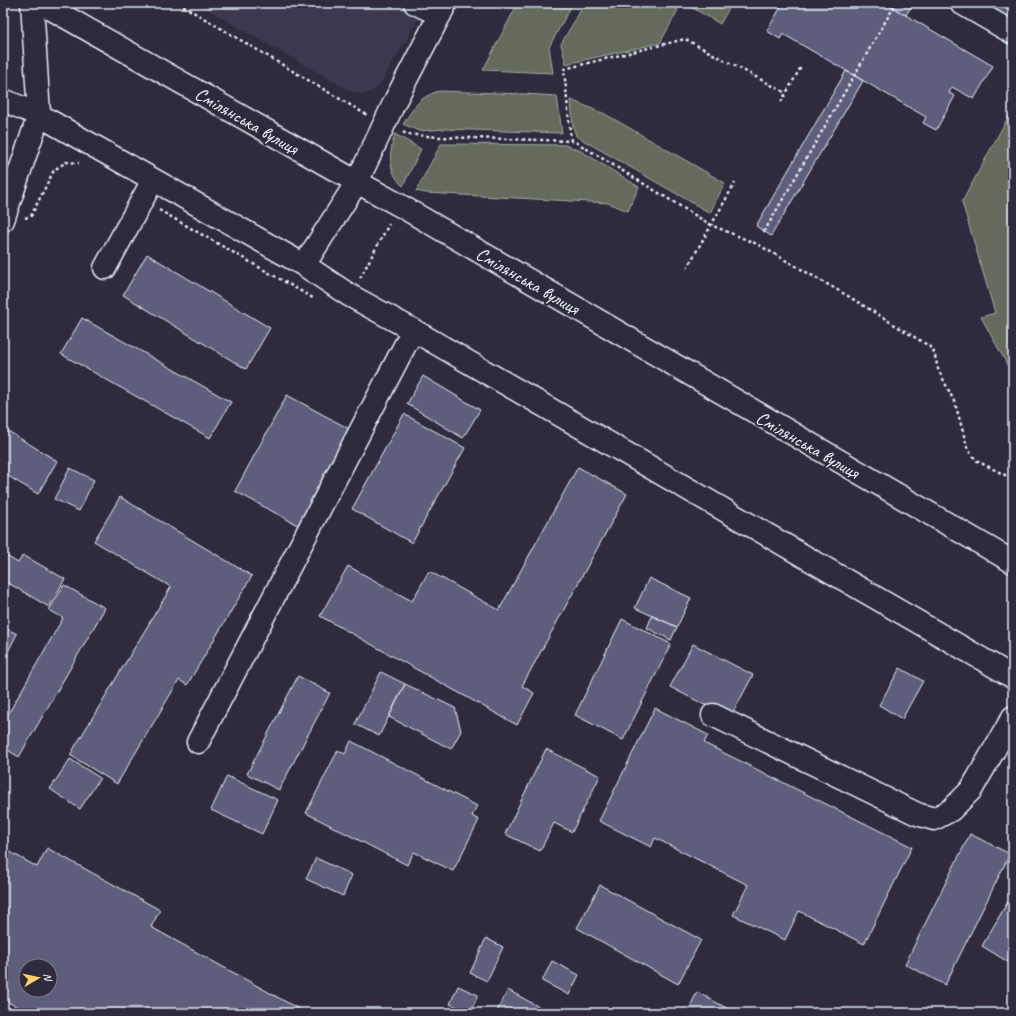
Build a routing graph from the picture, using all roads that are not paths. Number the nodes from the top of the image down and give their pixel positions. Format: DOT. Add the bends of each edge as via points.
graph roads {
  1 [pos="32,3"];
  2 [pos="41,3"];
  3 [pos="415,3"];
  4 [pos="961,3"];
  5 [pos="443,9"];
  6 [pos="1013,33"];
  7 [pos="3,100"];
  8 [pos="39,115"];
  9 [pos="153,180"];
  10 [pos="357,182"];
  11 [pos="14,219"];
  12 [pos="304,265"];
  13 [pos="104,268"];
  14 [pos="413,330"];
  15 [pos="1013,562"];
  16 [pos="1013,677"];
  17 [pos="713,715"];
  18 [pos="1013,717"];
  19 [pos="198,742"];
  1 -- 8 [label="main road"];
  2 -- 10 [label="main road, Смілянська вулиця"];
  3 -- 5 [label="main road"];
  4 -- 6 [label="main road"];
  5 -- 10 [label="main road"];
  7 -- 8 [label="main road"];
  8 -- 9 [label="main road"];
  8 -- 11 [label="main road"];
  9 -- 12 [label="main road"];
  9 -- 13 [label="main road"];
  10 -- 12 [label="main road"];
  10 -- 15 [label="main road, Смілянська вулиця"];
  12 -- 14 [label="main road" via="350,295"];
  14 -- 16 [label="main road"];
  14 -- 19 [label="main road"];
  17 -- 18 [label="main road" via="917,814 934,818 952,810 971,790"];
}
